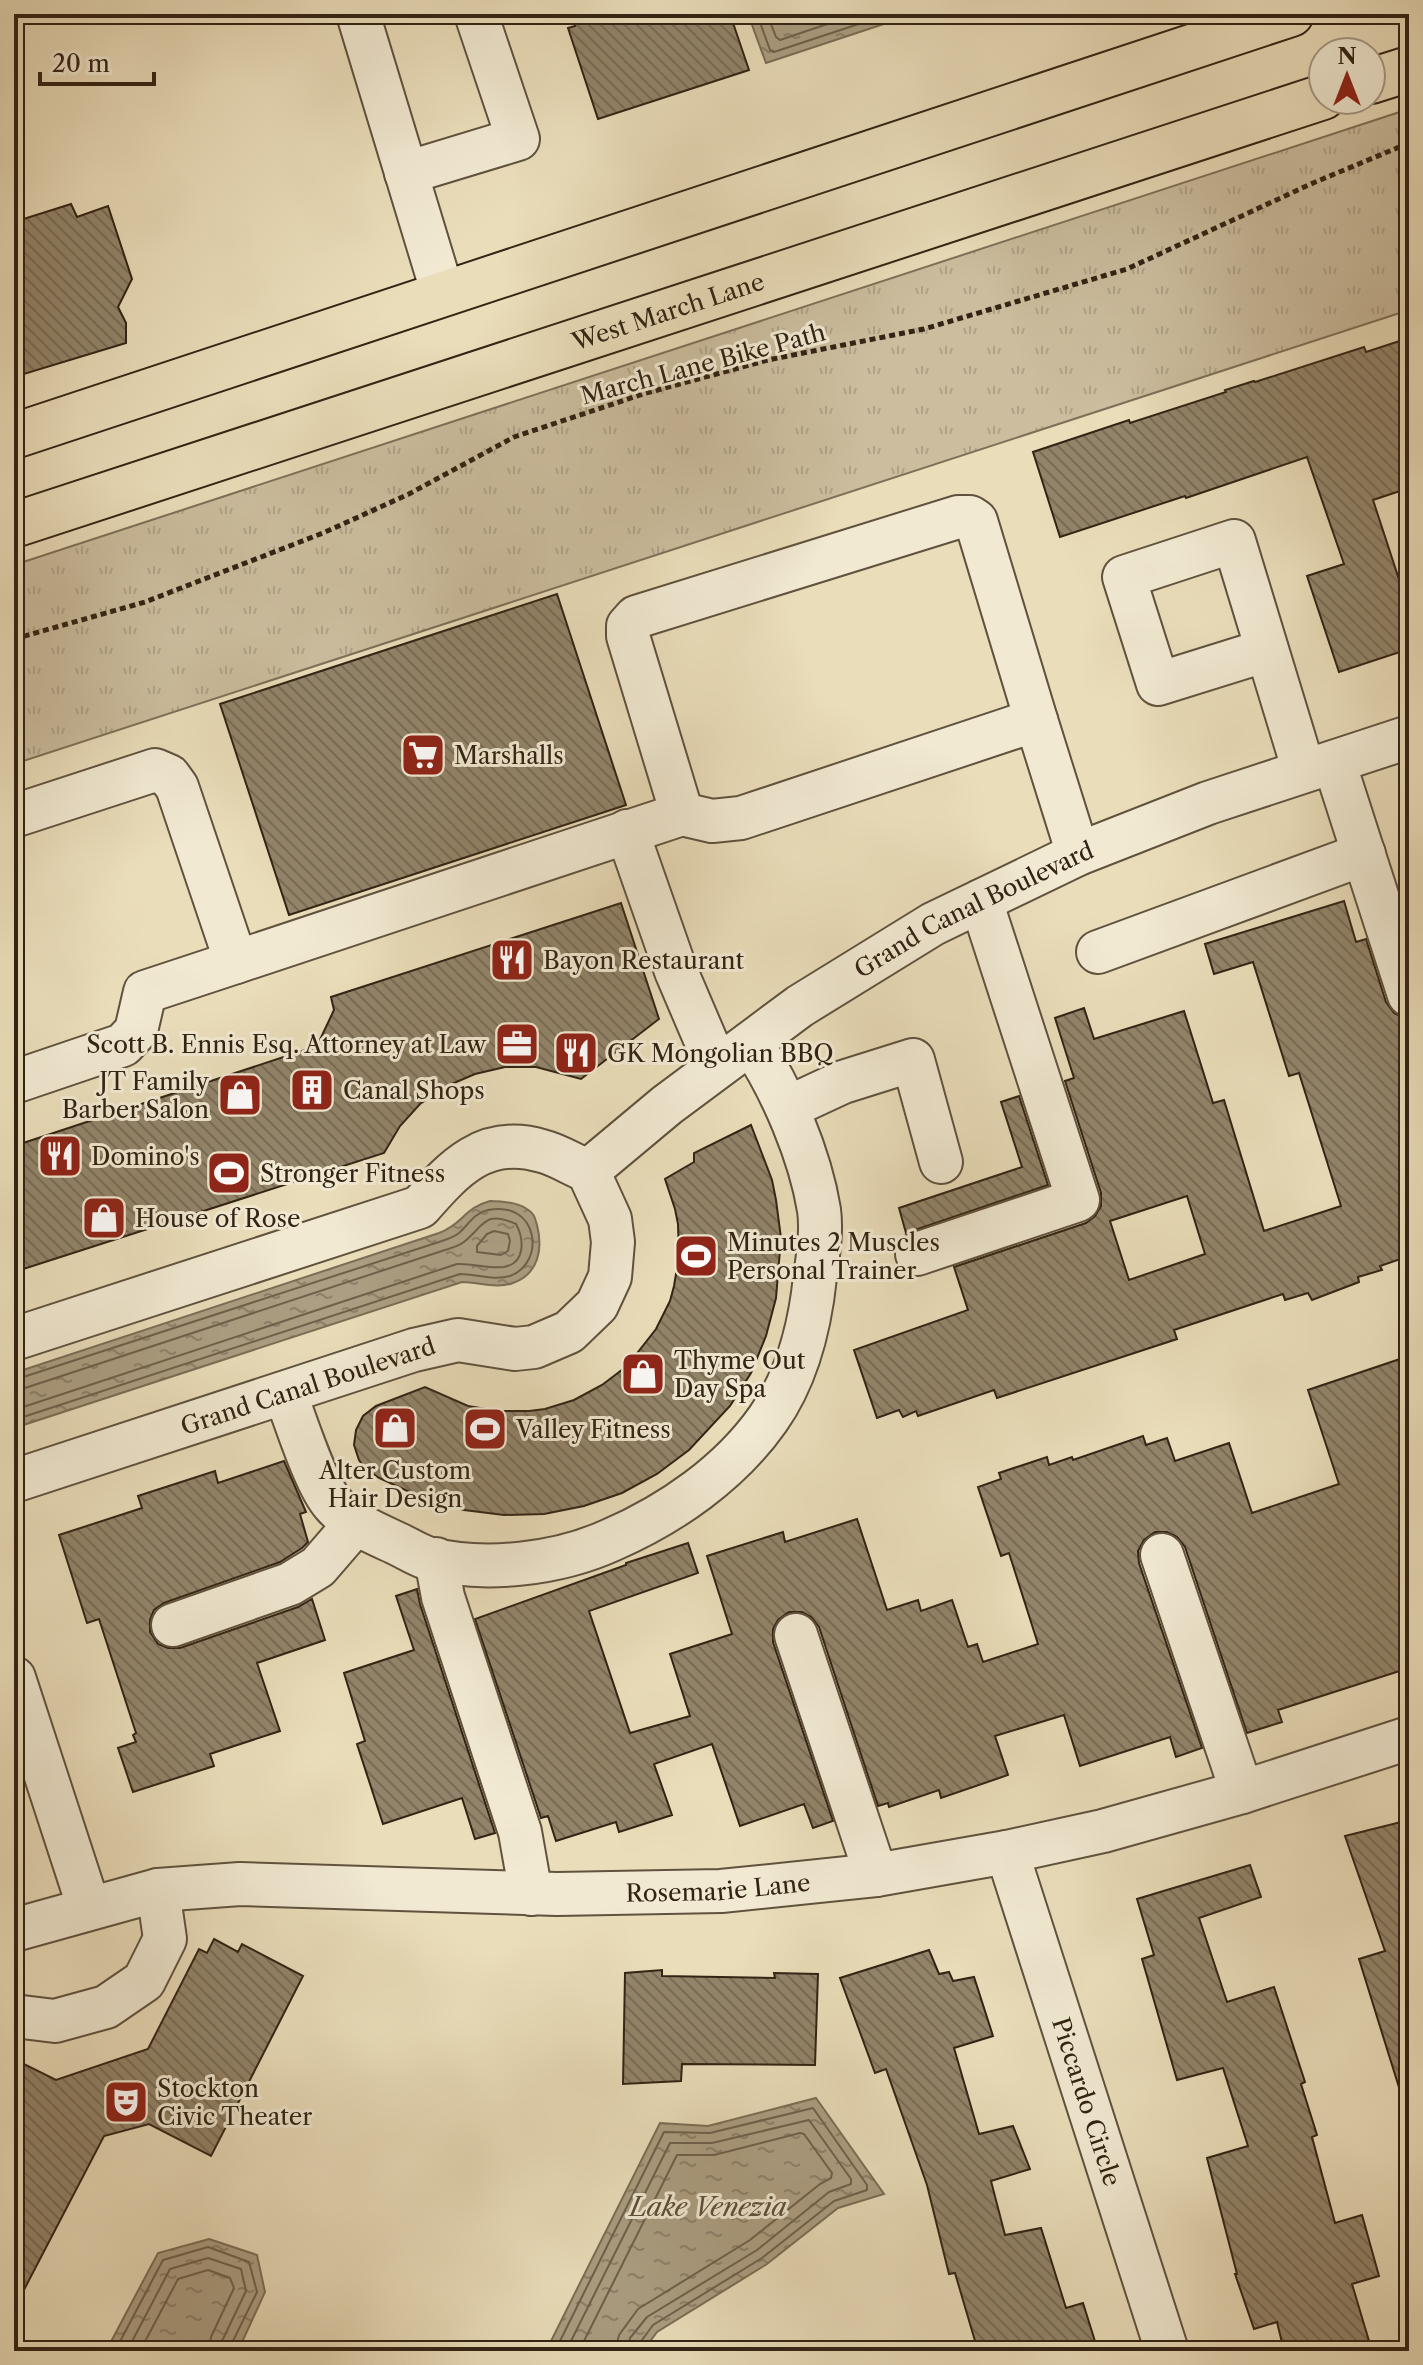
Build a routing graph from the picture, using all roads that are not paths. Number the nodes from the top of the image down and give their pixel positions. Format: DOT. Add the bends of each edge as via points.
graph roads {
  1 [pos="358,14"];
  2 [pos="476,14"];
  3 [pos="1270,17"];
  4 [pos="1409,69"];
  5 [pos="1387,76"];
  6 [pos="1307,102"];
  7 [pos="406,173"];
  8 [pos="443,294"];
  9 [pos="14,436"];
  10 [pos="14,525"];
  11 [pos="1267,650"];
  12 [pos="1036,720"];
  13 [pos="1409,737"];
  14 [pos="1319,766"];
  15 [pos="682,814"];
  16 [pos="14,816"];
  17 [pos="627,831"];
  18 [pos="1078,854"];
  19 [pos="1364,854"];
  20 [pos="981,901"];
  21 [pos="1098,952"];
  22 [pos="236,962"];
  23 [pos="1409,995"];
  24 [pos="751,1043"];
  25 [pos="717,1067"];
  26 [pos="14,1082"];
  27 [pos="787,1108"];
  28 [pos="941,1162"];
  29 [pos="588,1171"];
  30 [pos="917,1254"];
  31 [pos="14,1339"];
  32 [pos="285,1393"];
  33 [pos="14,1481"];
  34 [pos="356,1523"];
  35 [pos="1162,1555"];
  36 [pos="436,1559"];
  37 [pos="173,1625"];
  38 [pos="796,1635"];
  39 [pos="14,1678"];
  40 [pos="1409,1738"];
  41 [pos="1242,1792"];
  42 [pos="1007,1852"];
  43 [pos="876,1875"];
  44 [pos="158,1890"];
  45 [pos="531,1894"];
  46 [pos="89,1908"];
  47 [pos="16,1920"];
  48 [pos="14,2016"];
  49 [pos="1167,2351"];
  1 -- 7 [label="street"];
  2 -- 7 [label="street" via="518,139"];
  3 -- 8 [label="main road"];
  4 -- 5 [label="main road"];
  6 -- 10 [label="main road, West March Lane"];
  7 -- 8 [label="street"];
  8 -- 9 [label="main road"];
  11 -- 14 [label="street"];
  12 -- 15 [label="street" via="741,818 712,821"];
  12 -- 15 [label="street" via="976,521 958,517 636,617 628,636"];
  12 -- 18 [label="street"];
  13 -- 14 [label="street, Grand Canal Boulevard"];
  14 -- 18 [label="street, Grand Canal Boulevard"];
  14 -- 19 [label="street"];
  15 -- 17 [label="street"];
  16 -- 22 [label="street" via="155,770 169,776"];
  17 -- 22 [label="street"];
  17 -- 25 [label="street" via="676,971"];
  18 -- 20 [label="street, Grand Canal Boulevard"];
  19 -- 21 [label="street"];
  19 -- 23 [label="street"];
  20 -- 24 [label="street, Grand Canal Boulevard" via="827,989"];
  20 -- 30 [label="street" via="1078,1200"];
  22 -- 26 [label="street" via="145,992 136,1031 123,1045"];
  24 -- 25 [label="street, Grand Canal Boulevard"];
  24 -- 27 [label="street"];
  25 -- 29 [label="street, Grand Canal Boulevard"];
  27 -- 28 [label="street" via="843,1082 913,1060"];
  27 -- 36 [label="street" via="820,1212 818,1249 812,1314 795,1367 768,1418 723,1469 648,1524 596,1547 519,1563"];
  29 -- 31 [label="street" via="542,1151 493,1149 450,1172 420,1207"];
  29 -- 32 [label="street, Grand Canal Boulevard" via="610,1219 610,1277 597,1305 569,1332 515,1349 458,1340"];
  32 -- 33 [label="street, Grand Canal Boulevard"];
  32 -- 34 [label="street" via="332,1504"];
  34 -- 36 [label="street"];
  34 -- 37 [label="street" via="318,1567 290,1584"];
  35 -- 41 [label="street"];
  36 -- 45 [label="street" via="443,1597 520,1832"];
  38 -- 43 [label="street"];
  39 -- 46 [label="street"];
  40 -- 41 [label="street, Rosemarie Lane"];
  41 -- 42 [label="street, Rosemarie Lane"];
  42 -- 43 [label="street, Rosemarie Lane"];
  42 -- 49 [label="street, Piccardo Circle"];
  43 -- 45 [label="street, Rosemarie Lane" via="721,1891"];
  44 -- 45 [label="street, Rosemarie Lane" via="240,1884"];
  44 -- 46 [label="street, Rosemarie Lane"];
  44 -- 48 [label="street" via="165,1939 144,1981 106,2007 55,2021"];
  46 -- 47 [label="street, Rosemarie Lane"];
}
